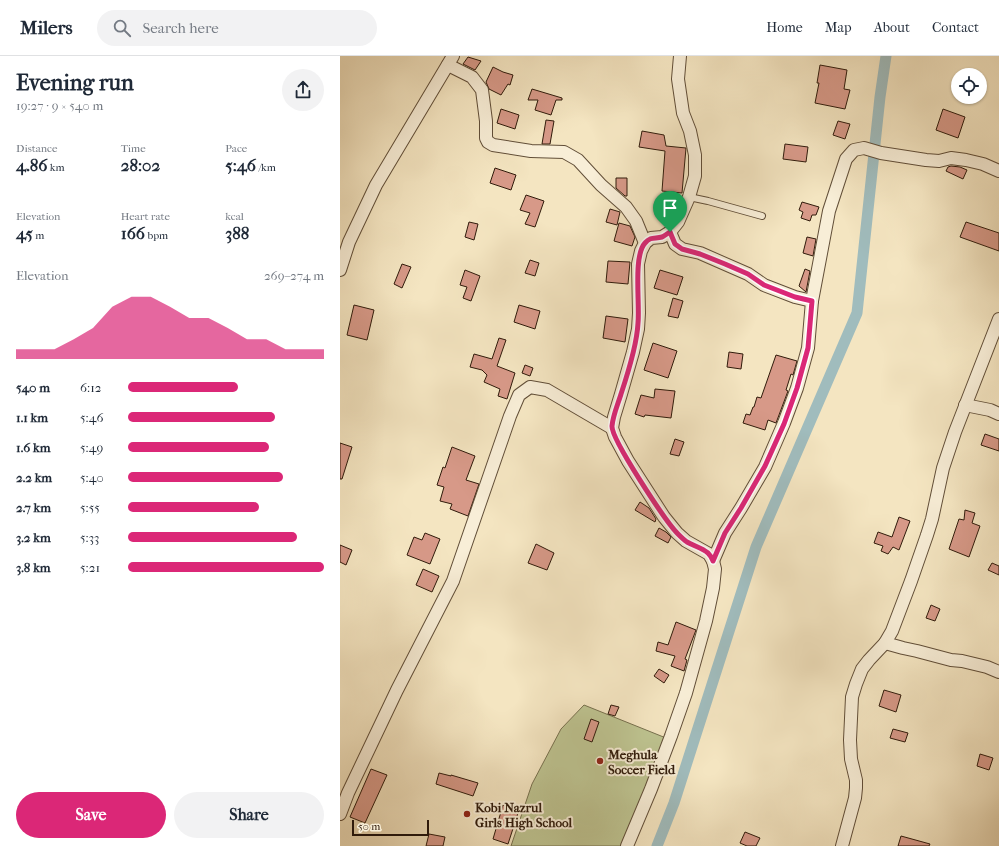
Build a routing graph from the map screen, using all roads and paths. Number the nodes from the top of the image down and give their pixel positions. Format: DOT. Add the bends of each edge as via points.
graph roads {
  1 [pos="680,56"];
  2 [pos="451,61"];
  3 [pos="999,171"];
  4 [pos="689,197"];
  5 [pos="762,216"];
  6 [pos="670,232"];
  7 [pos="645,243"];
  8 [pos="340,270"];
  9 [pos="812,301"];
  10 [pos="999,319"];
  11 [pos="965,405"];
  12 [pos="999,414"];
  13 [pos="612,428"];
  14 [pos="713,561"];
  15 [pos="885,643"];
  16 [pos="999,672"];
  17 [pos="340,814"];
  18 [pos="627,846"];
  19 [pos="842,846"];
  1 -- 4 [label="street" via="678,79 683,113 696,155"];
  2 -- 7 [label="street" via="472,77 482,90 488,142 531,151 564,152 578,160 626,207 636,221"];
  2 -- 8 [label="street" via="376,185 349,242"];
  3 -- 9 [label="street" via="966,160 926,160 864,148 854,150 846,159 829,211"];
  4 -- 5 [label="lane"];
  4 -- 6 [label="street" via="678,222"];
  6 -- 7 [label="street"];
  6 -- 9 [label="street" via="675,244 682,249 748,274 764,285"];
  7 -- 13 [label="street" via="638,264 638,329"];
  9 -- 14 [label="street" via="808,348 784,424 765,466 725,533"];
  10 -- 11 [label="street"];
  11 -- 12 [label="street"];
  11 -- 15 [label="street" via="943,468 925,541 892,632"];
  13 -- 14 [label="street" via="628,461 676,533 709,554"];
  13 -- 17 [label="street" via="546,390 530,387 519,395 453,581 397,690"];
  14 -- 18 [label="street" via="715,569 706,621 686,693"];
  15 -- 16 [label="street"];
  15 -- 19 [label="street" via="862,669 852,697 850,740 856,788"];
}
